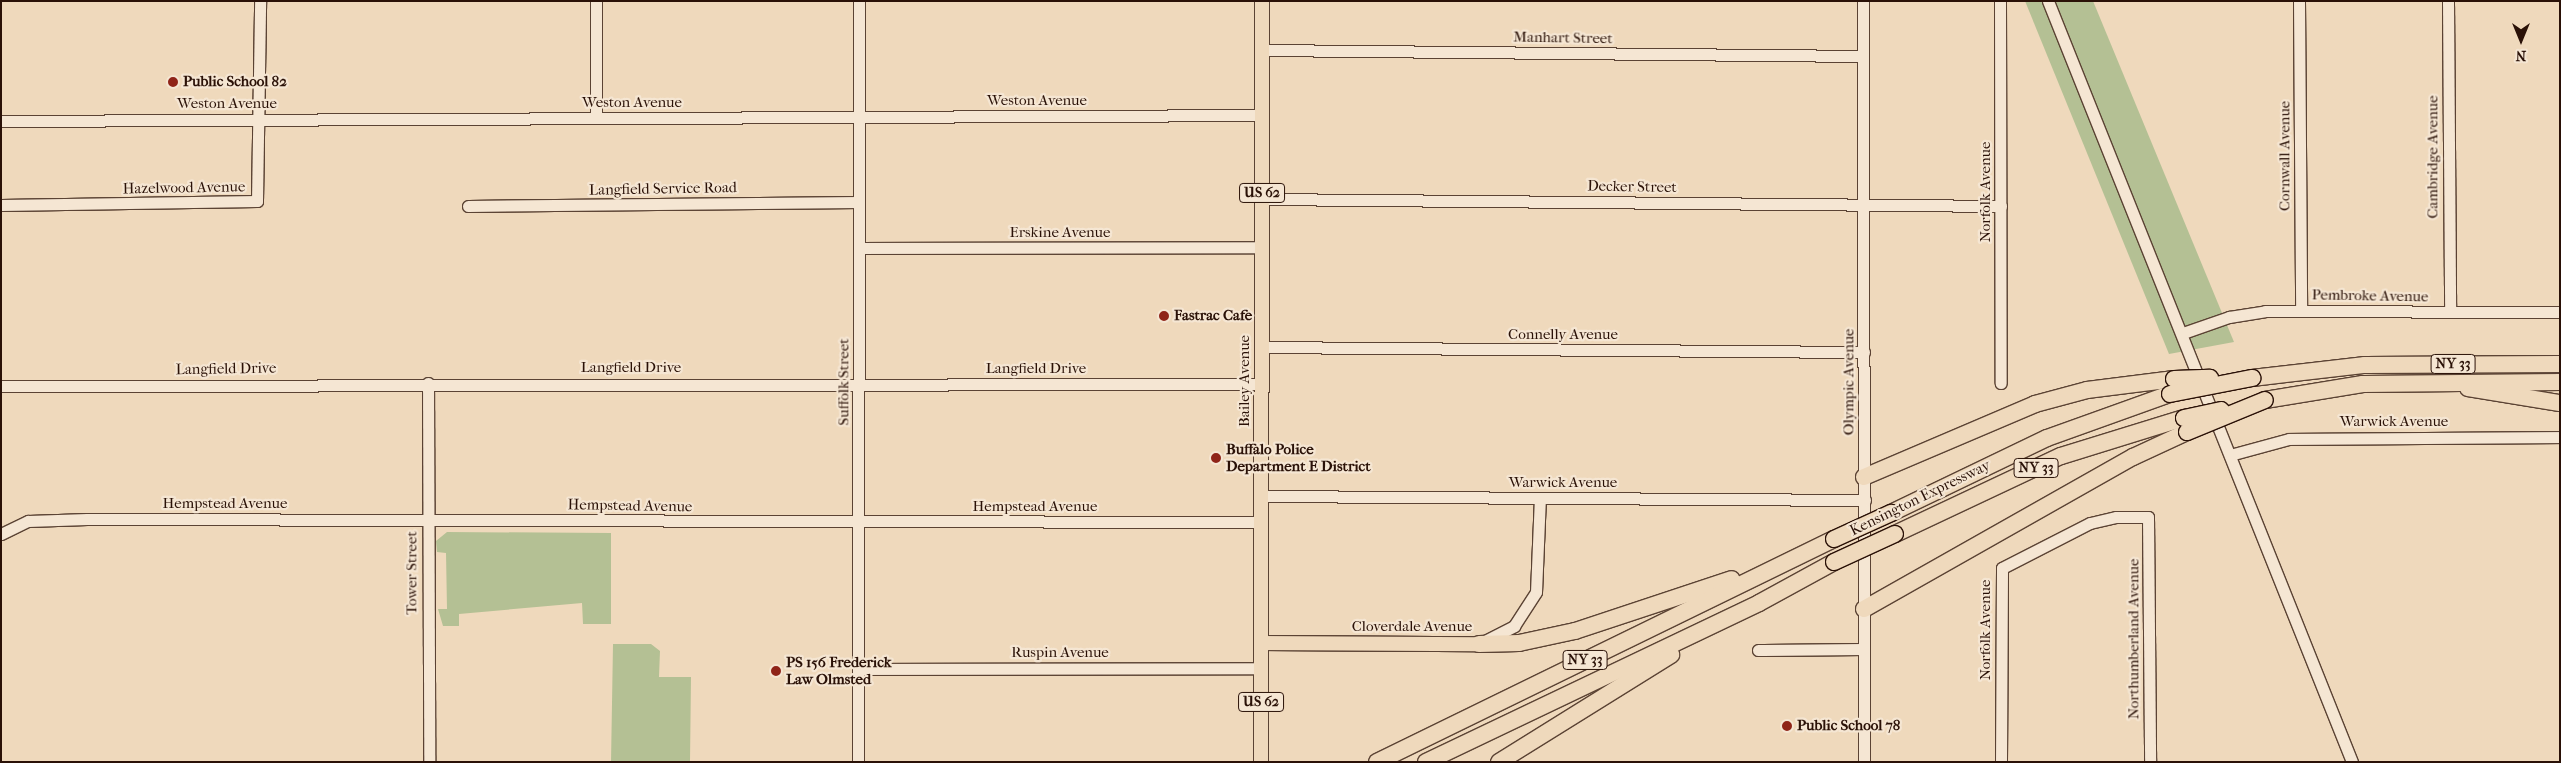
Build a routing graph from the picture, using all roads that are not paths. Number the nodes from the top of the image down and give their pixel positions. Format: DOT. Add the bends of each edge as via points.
graph roads {
  1 [pos="260,1"];
  2 [pos="596,1"];
  3 [pos="859,1"];
  4 [pos="1262,1"];
  5 [pos="1863,1"];
  6 [pos="2000,1"];
  7 [pos="2048,1"];
  8 [pos="2299,1"];
  9 [pos="2448,1"];
  10 [pos="1262,50"];
  11 [pos="1863,56"];
  12 [pos="1262,114"];
  13 [pos="596,118"];
  14 [pos="859,118"];
  15 [pos="261,119"];
  16 [pos="1,121"];
  17 [pos="1262,198"];
  18 [pos="859,202"];
  19 [pos="1,205"];
  20 [pos="1863,205"];
  21 [pos="468,206"];
  22 [pos="2001,206"];
  23 [pos="1262,247"];
  24 [pos="859,248"];
  25 [pos="2301,310"];
  26 [pos="2450,312"];
  27 [pos="2560,312"];
  28 [pos="2183,333"];
  29 [pos="1262,347"];
  30 [pos="1864,352"];
  31 [pos="2560,359"];
  32 [pos="2542,364"];
  33 [pos="2560,364"];
  34 [pos="2437,381"];
  35 [pos="2560,382"];
  36 [pos="428,383"];
  37 [pos="2001,383"];
  38 [pos="859,384"];
  39 [pos="1262,384"];
  40 [pos="1,386"];
  41 [pos="2172,387"];
  42 [pos="2560,403"];
  43 [pos="2186,425"];
  44 [pos="2560,437"];
  45 [pos="2230,455"];
  46 [pos="1864,477"];
  47 [pos="1261,496"];
  48 [pos="1540,498"];
  49 [pos="1865,500"];
  50 [pos="2148,517"];
  51 [pos="427,519"];
  52 [pos="859,522"];
  53 [pos="1261,522"];
  54 [pos="1,534"];
  55 [pos="1793,558"];
  56 [pos="1759,603"];
  57 [pos="1864,609"];
  58 [pos="1261,643"];
  59 [pos="1479,644"];
  60 [pos="1864,649"];
  61 [pos="1758,650"];
  62 [pos="1261,668"];
  63 [pos="859,669"];
  64 [pos="429,762"];
  65 [pos="858,762"];
  66 [pos="1261,762"];
  67 [pos="1378,762"];
  68 [pos="1426,762"];
  69 [pos="1499,762"];
  70 [pos="1864,762"];
  71 [pos="2001,762"];
  72 [pos="2150,762"];
  73 [pos="2352,762"];
  1 -- 15 [label="street, Hazelwood Avenue"];
  2 -- 13 [label="street"];
  3 -- 14 [label="street, Suffolk Street"];
  4 -- 10 [label="main road, Bailey Avenue / US 62"];
  5 -- 11 [label="street, Olympic Avenue"];
  6 -- 22 [label="street, Norfolk Avenue"];
  7 -- 28 [label="street"];
  8 -- 25 [label="street, Cornwall Avenue"];
  9 -- 26 [label="street, Cambridge Avenue"];
  10 -- 11 [label="street, Manhart Street"];
  10 -- 12 [label="main road, Bailey Avenue / US 62"];
  11 -- 20 [label="street, Olympic Avenue"];
  12 -- 14 [label="street, Weston Avenue"];
  12 -- 17 [label="main road, Bailey Avenue / US 62"];
  13 -- 14 [label="street, Weston Avenue"];
  13 -- 15 [label="street, Weston Avenue"];
  14 -- 18 [label="street, Suffolk Street"];
  15 -- 16 [label="street, Weston Avenue"];
  15 -- 19 [label="street, Hazelwood Avenue" via="257,201"];
  17 -- 20 [label="street, Decker Street"];
  17 -- 23 [label="main road, Bailey Avenue / US 62"];
  18 -- 21 [label="street, Langfield Service Road"];
  18 -- 24 [label="street, Suffolk Street"];
  20 -- 22 [label="street, Decker Street"];
  20 -- 30 [label="street, Olympic Avenue"];
  22 -- 37 [label="street, Norfolk Avenue"];
  23 -- 24 [label="street, Erskine Avenue"];
  23 -- 29 [label="main road, Bailey Avenue / US 62"];
  24 -- 38 [label="street, Suffolk Street"];
  25 -- 26 [label="street, Pembroke Avenue"];
  25 -- 28 [label="street, Pembroke Avenue" via="2230,317"];
  26 -- 27 [label="street, Pembroke Avenue"];
  28 -- 45 [label="street"];
  29 -- 30 [label="street, Connelly Avenue"];
  29 -- 39 [label="main road, Bailey Avenue / US 62"];
  30 -- 46 [label="street, Olympic Avenue"];
  31 -- 32 [label="highway"];
  32 -- 33 [label="highway, NY 33"];
  32 -- 41 [label="highway, NY 33, bridge" via="2365,365"];
  34 -- 35 [label="highway, NY 33"];
  34 -- 42 [label="highway"];
  34 -- 43 [label="highway, NY 33, bridge" via="2363,384 2265,400"];
  36 -- 38 [label="street, Langfield Drive"];
  36 -- 40 [label="street, Langfield Drive"];
  36 -- 51 [label="street, Tower Street"];
  38 -- 39 [label="street, Langfield Drive"];
  38 -- 52 [label="street, Suffolk Street"];
  39 -- 47 [label="main road, Bailey Avenue / US 62"];
  41 -- 46 [label="highway" via="2087,390 2035,404"];
  41 -- 55 [label="highway, Kensington Expressway / NY 33, bridge" via="2047,438"];
  43 -- 56 [label="highway, Kensington Expressway / NY 33, bridge" via="2061,456 1834,562"];
  43 -- 57 [label="highway"];
  44 -- 45 [label="street, Warwick Avenue" via="2289,438"];
  45 -- 73 [label="street"];
  46 -- 49 [label="street, Olympic Avenue"];
  47 -- 48 [label="street, Warwick Avenue"];
  47 -- 53 [label="main road, Bailey Avenue / US 62"];
  48 -- 49 [label="street, Warwick Avenue"];
  48 -- 59 [label="street, Cloverdale Avenue" via="1540,573 1532,601 1514,626"];
  49 -- 57 [label="street, Olympic Avenue"];
  50 -- 71 [label="street, Norfolk Avenue" via="2090,523 2002,568"];
  50 -- 72 [label="street, Northumberland Avenue"];
  51 -- 52 [label="street, Hempstead Avenue"];
  51 -- 54 [label="street, Hempstead Avenue" via="28,520"];
  51 -- 64 [label="street, Tower Street"];
  52 -- 53 [label="street, Hempstead Avenue"];
  52 -- 63 [label="street, Suffolk Street"];
  53 -- 58 [label="main road, Bailey Avenue / US 62"];
  55 -- 59 [label="highway" via="1575,631 1519,643"];
  55 -- 67 [label="highway, Kensington Expressway / NY 33"];
  56 -- 68 [label="highway, Kensington Expressway / NY 33"];
  56 -- 69 [label="highway"];
  57 -- 60 [label="street, Olympic Avenue"];
  58 -- 59 [label="main road, Cloverdale Avenue"];
  58 -- 62 [label="main road, Bailey Avenue / US 62"];
  60 -- 61 [label="street"];
  60 -- 70 [label="street, Olympic Avenue"];
  62 -- 63 [label="street, Ruspin Avenue"];
  62 -- 66 [label="main road, Bailey Avenue / US 62"];
  63 -- 65 [label="street, Suffolk Street"];
}
